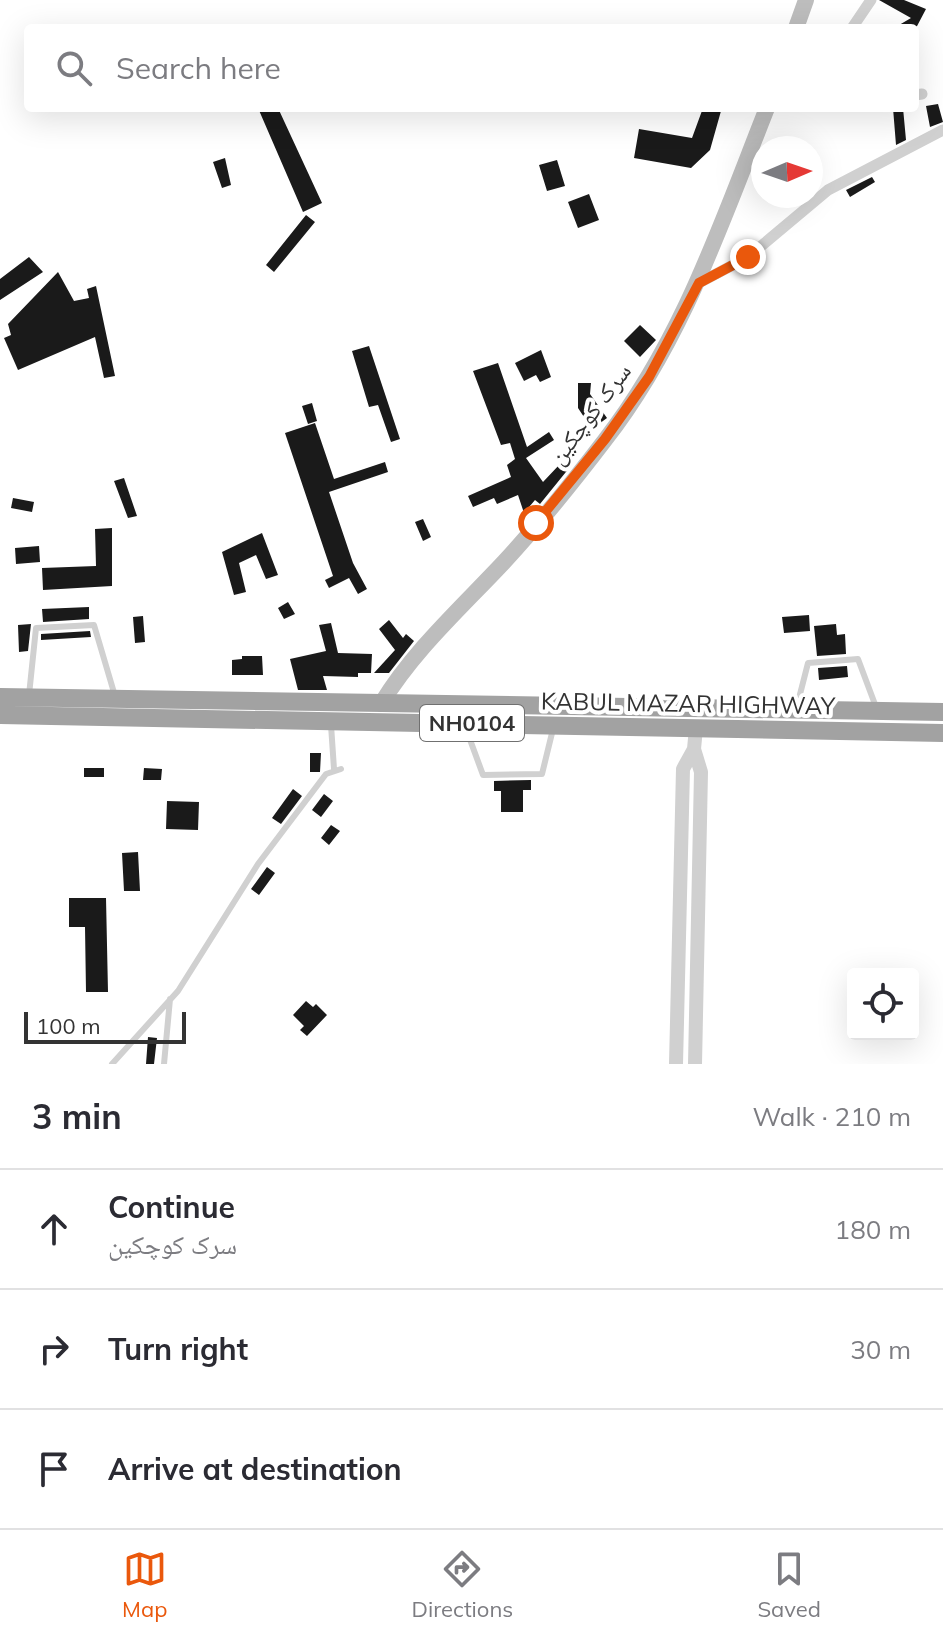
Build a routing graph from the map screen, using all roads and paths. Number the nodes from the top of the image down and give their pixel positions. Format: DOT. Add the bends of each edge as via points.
graph roads {
  1 [pos="806,0"];
  2 [pos="871,0"];
  3 [pos="797,24"];
  4 [pos="855,24"];
  5 [pos="765,112"];
  6 [pos="943,130"];
  7 [pos="699,283"];
  8 [pos="0,697"];
  9 [pos="28,698"];
  10 [pos="116,699"];
  11 [pos="381,704"];
  12 [pos="796,709"];
  13 [pos="878,710"];
  14 [pos="943,712"];
  15 [pos="0,715"];
  16 [pos="331,720"];
  17 [pos="464,723"];
  18 [pos="554,726"];
  19 [pos="696,728"];
  20 [pos="943,733"];
  21 [pos="694,749"];
  22 [pos="170,999"];
  23 [pos="112,1064"];
  24 [pos="164,1064"];
  25 [pos="676,1064"];
  26 [pos="695,1064"];
  1 -- 3 [label="main road"];
  2 -- 4 [label="street"];
  5 -- 7 [label="main road, سرک کوچکین"];
  6 -- 7 [label="street" via="828,190 748,257"];
  7 -- 11 [label="main road, سرک کوچکین" via="649,377 605,439 506,559 409,661"];
  8 -- 9 [label="highway, KABUL MAZAR HIGHWAY / NH0104"];
  9 -- 10 [label="highway, KABUL MAZAR HIGHWAY / NH0104"];
  9 -- 10 [label="lane" via="36,628 94,625"];
  10 -- 11 [label="highway, KABUL MAZAR HIGHWAY / NH0104"];
  11 -- 12 [label="highway, KABUL MAZAR HIGHWAY / NH0104"];
  12 -- 13 [label="highway, KABUL MAZAR HIGHWAY / NH0104"];
  12 -- 13 [label="lane" via="808,663 858,659"];
  13 -- 14 [label="highway, KABUL MAZAR HIGHWAY / NH0104"];
  15 -- 16 [label="highway, KABUL MAZAR HIGHWAY / NH0104"];
  16 -- 17 [label="highway, KABUL MAZAR HIGHWAY / NH0104"];
  16 -- 22 [label="lane" via="338,769 326,774 258,864"];
  17 -- 18 [label="highway, KABUL MAZAR HIGHWAY / NH0104"];
  17 -- 18 [label="lane" via="483,775 542,774"];
  18 -- 19 [label="highway, KABUL MAZAR HIGHWAY / NH0104"];
  19 -- 20 [label="highway, KABUL MAZAR HIGHWAY / NH0104"];
  19 -- 21 [label="street"];
  21 -- 25 [label="street" via="683,769"];
  21 -- 26 [label="street" via="701,772"];
  22 -- 23 [label="lane"];
  22 -- 24 [label="lane"];
}
